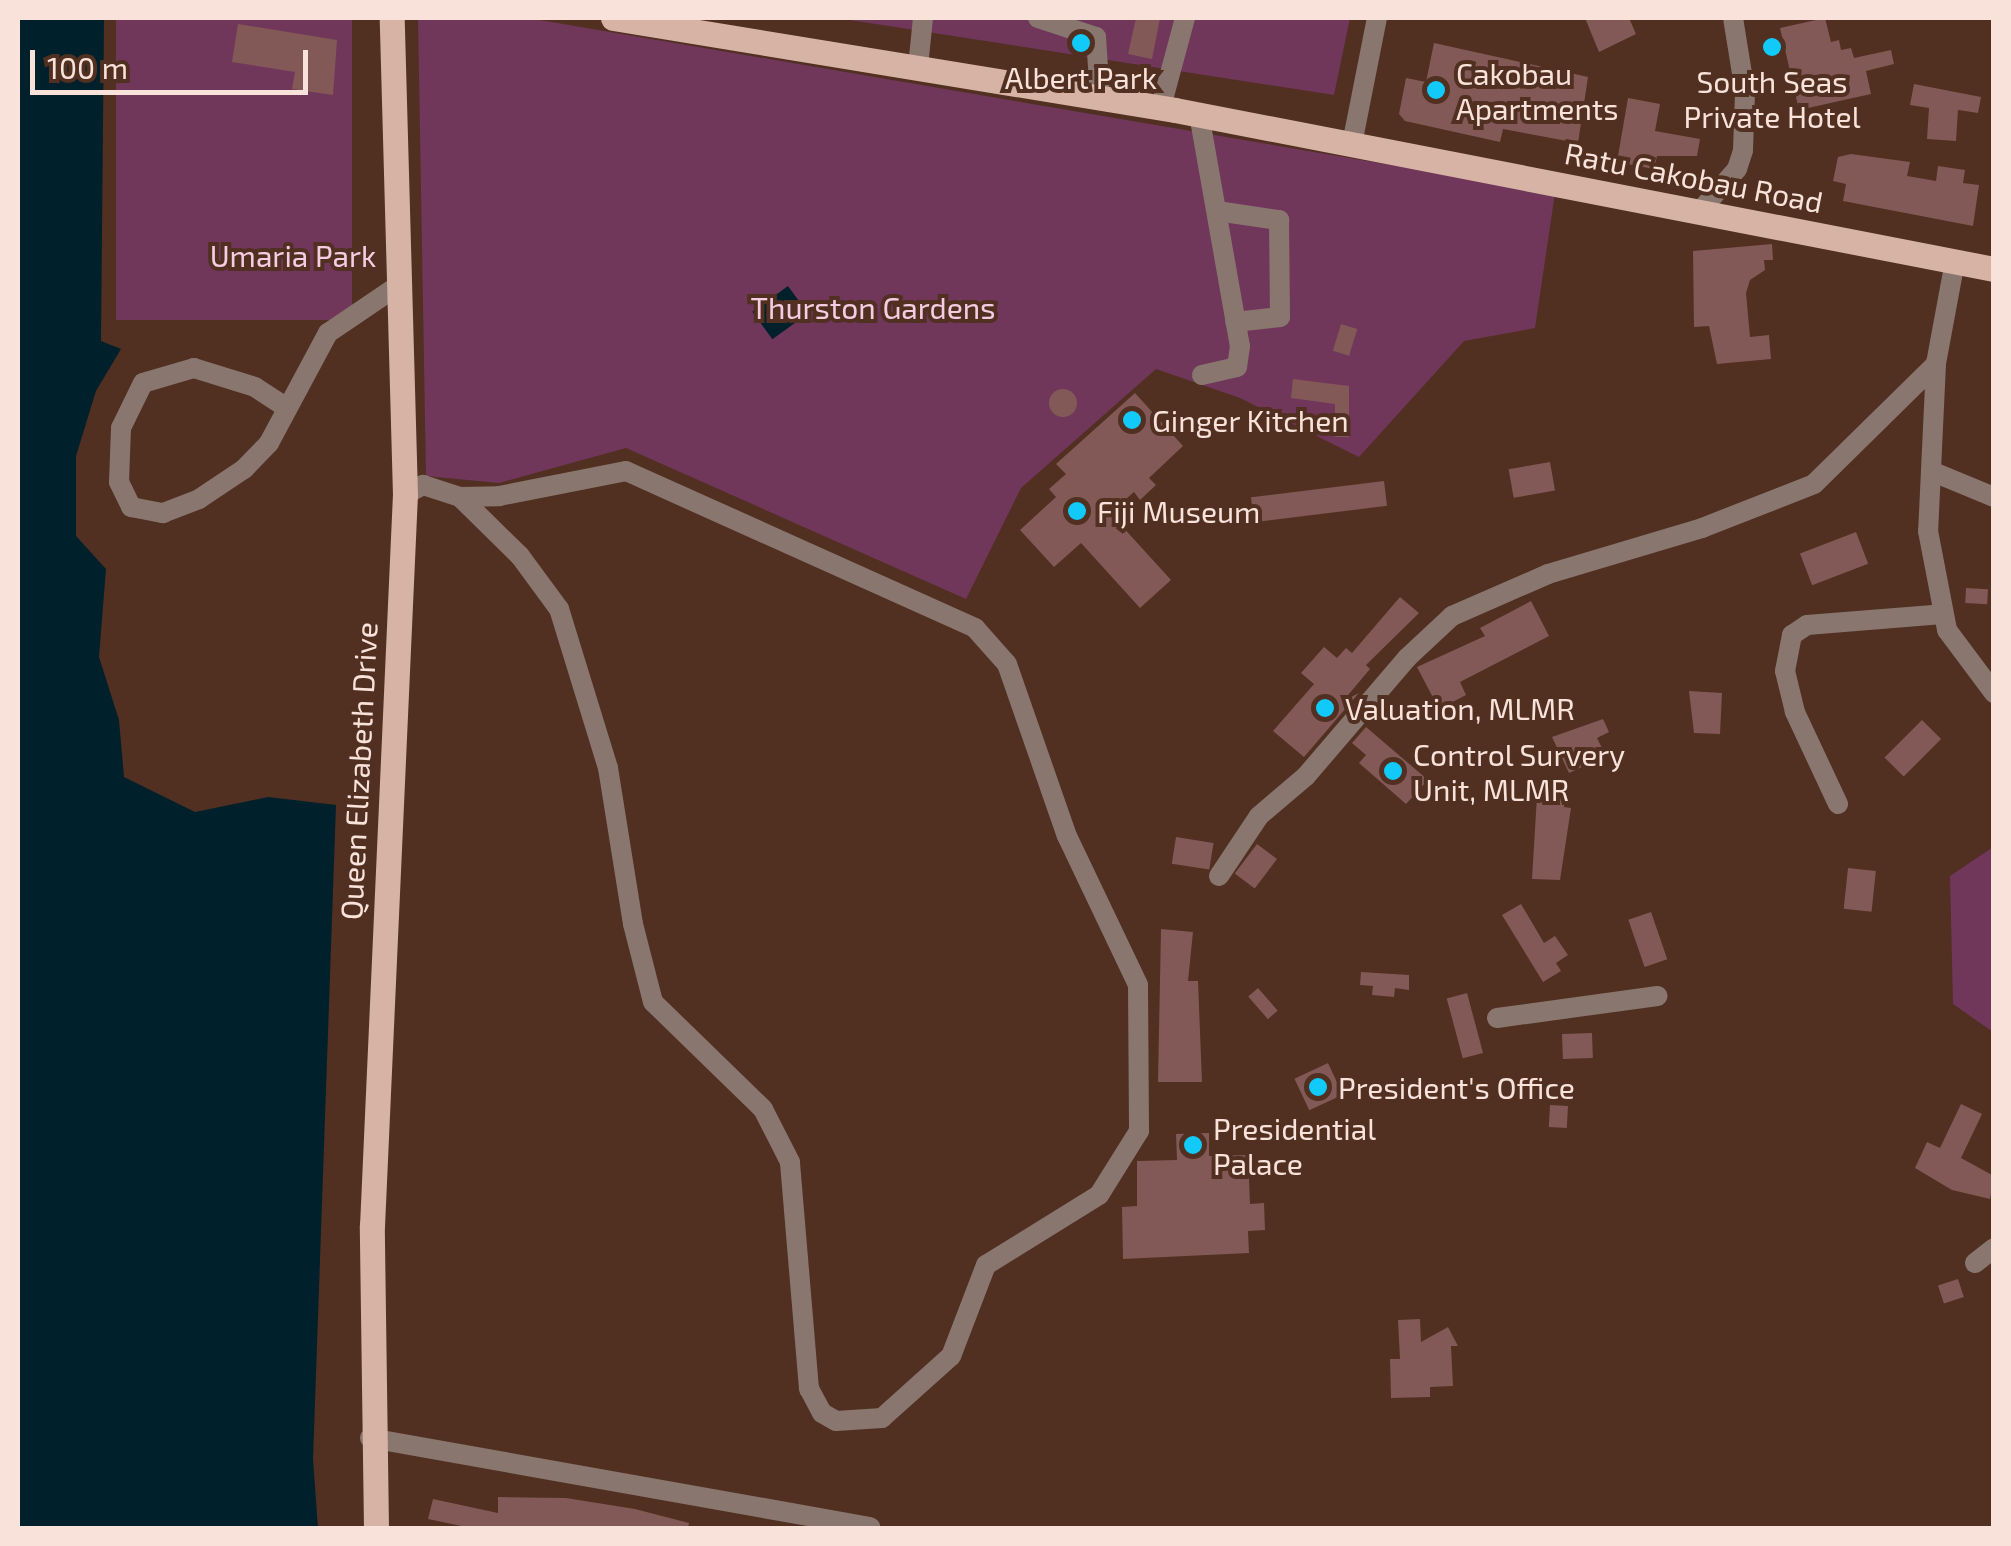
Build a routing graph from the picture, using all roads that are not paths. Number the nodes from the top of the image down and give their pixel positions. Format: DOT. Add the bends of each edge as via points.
graph roads {
  1 [pos="392,18"];
  2 [pos="613,18"];
  3 [pos="1038,18"];
  4 [pos="1186,18"];
  5 [pos="1377,18"];
  6 [pos="1733,18"];
  7 [pos="930,19"];
  8 [pos="694,24"];
  9 [pos="918,68"];
  10 [pos="1100,97"];
  11 [pos="1161,108"];
  12 [pos="1199,114"];
  13 [pos="1352,144"];
  14 [pos="1217,211"];
  15 [pos="1700,211"];
  16 [pos="1954,262"];
  17 [pos="1994,269"];
  18 [pos="396,287"];
  19 [pos="1236,322"];
  20 [pos="1936,364"];
  21 [pos="1202,376"];
  22 [pos="284,406"];
  23 [pos="1931,471"];
  24 [pos="405,495"];
  25 [pos="499,496"];
  26 [pos="460,497"];
  27 [pos="1994,498"];
  28 [pos="490,524"];
  29 [pos="1944,614"];
  30 [pos="1994,693"];
  31 [pos="1838,804"];
  32 [pos="1219,876"];
  33 [pos="1658,996"];
  34 [pos="1497,1018"];
  35 [pos="1994,1248"];
  36 [pos="1975,1263"];
  37 [pos="370,1438"];
  38 [pos="733,1505"];
  39 [pos="870,1527"];
  40 [pos="376,1528"];
  41 [pos="728,1528"];
  1 -- 18 [label="main road, Queen Elizabeth Drive"];
  2 -- 8 [label="main road, Ratu Cakobau Road"];
  3 -- 10 [label="street" via="1096,37"];
  4 -- 11 [label="street"];
  5 -- 13 [label="street"];
  6 -- 15 [label="street" via="1745,92 1743,150 1737,169"];
  7 -- 9 [label="street"];
  8 -- 9 [label="main road, Ratu Cakobau Road"];
  9 -- 10 [label="main road, Ratu Cakobau Road"];
  10 -- 11 [label="main road, Ratu Cakobau Road"];
  11 -- 12 [label="main road, Ratu Cakobau Road"];
  12 -- 13 [label="main road, Ratu Cakobau Road"];
  12 -- 14 [label="street"];
  13 -- 15 [label="main road, Ratu Cakobau Road"];
  14 -- 19 [label="street"];
  14 -- 19 [label="street" via="1279,220 1280,317"];
  15 -- 16 [label="main road, Ratu Cakobau Road"];
  16 -- 17 [label="main road, Ratu Cakobau Road"];
  16 -- 20 [label="street"];
  18 -- 22 [label="street" via="328,333"];
  18 -- 24 [label="main road, Queen Elizabeth Drive"];
  19 -- 21 [label="street" via="1237,368"];
  20 -- 23 [label="street"];
  20 -- 32 [label="street" via="1814,484 1702,528 1534,579 1452,616 1306,776 1259,816"];
  22 -- 22 [label="street" via="269,443 199,499 162,513 131,507 119,482 120,428 143,384 194,368 255,386"];
  23 -- 27 [label="street"];
  23 -- 29 [label="street" via="1928,531"];
  24 -- 26 [label="street" via="423,486"];
  24 -- 37 [label="main road, Queen Elizabeth Drive" via="382,941"];
  25 -- 26 [label="street"];
  25 -- 28 [label="street"];
  25 -- 28 [label="street" via="626,471 976,628 1008,664 1067,836 1138,985 1139,1131 1098,1194 986,1265 951,1356 882,1418 836,1420 822,1413 809,1388 790,1162 763,1110 653,1002 608,768 559,609"];
  26 -- 28 [label="street"];
  29 -- 30 [label="street" via="1948,630"];
  29 -- 31 [label="street" via="1807,625 1792,635 1785,671 1795,712"];
  33 -- 34 [label="street"];
  35 -- 36 [label="street"];
  37 -- 38 [label="street"];
  37 -- 40 [label="main road, Queen Elizabeth Drive"];
  38 -- 39 [label="street"];
  38 -- 41 [label="street"];
}
